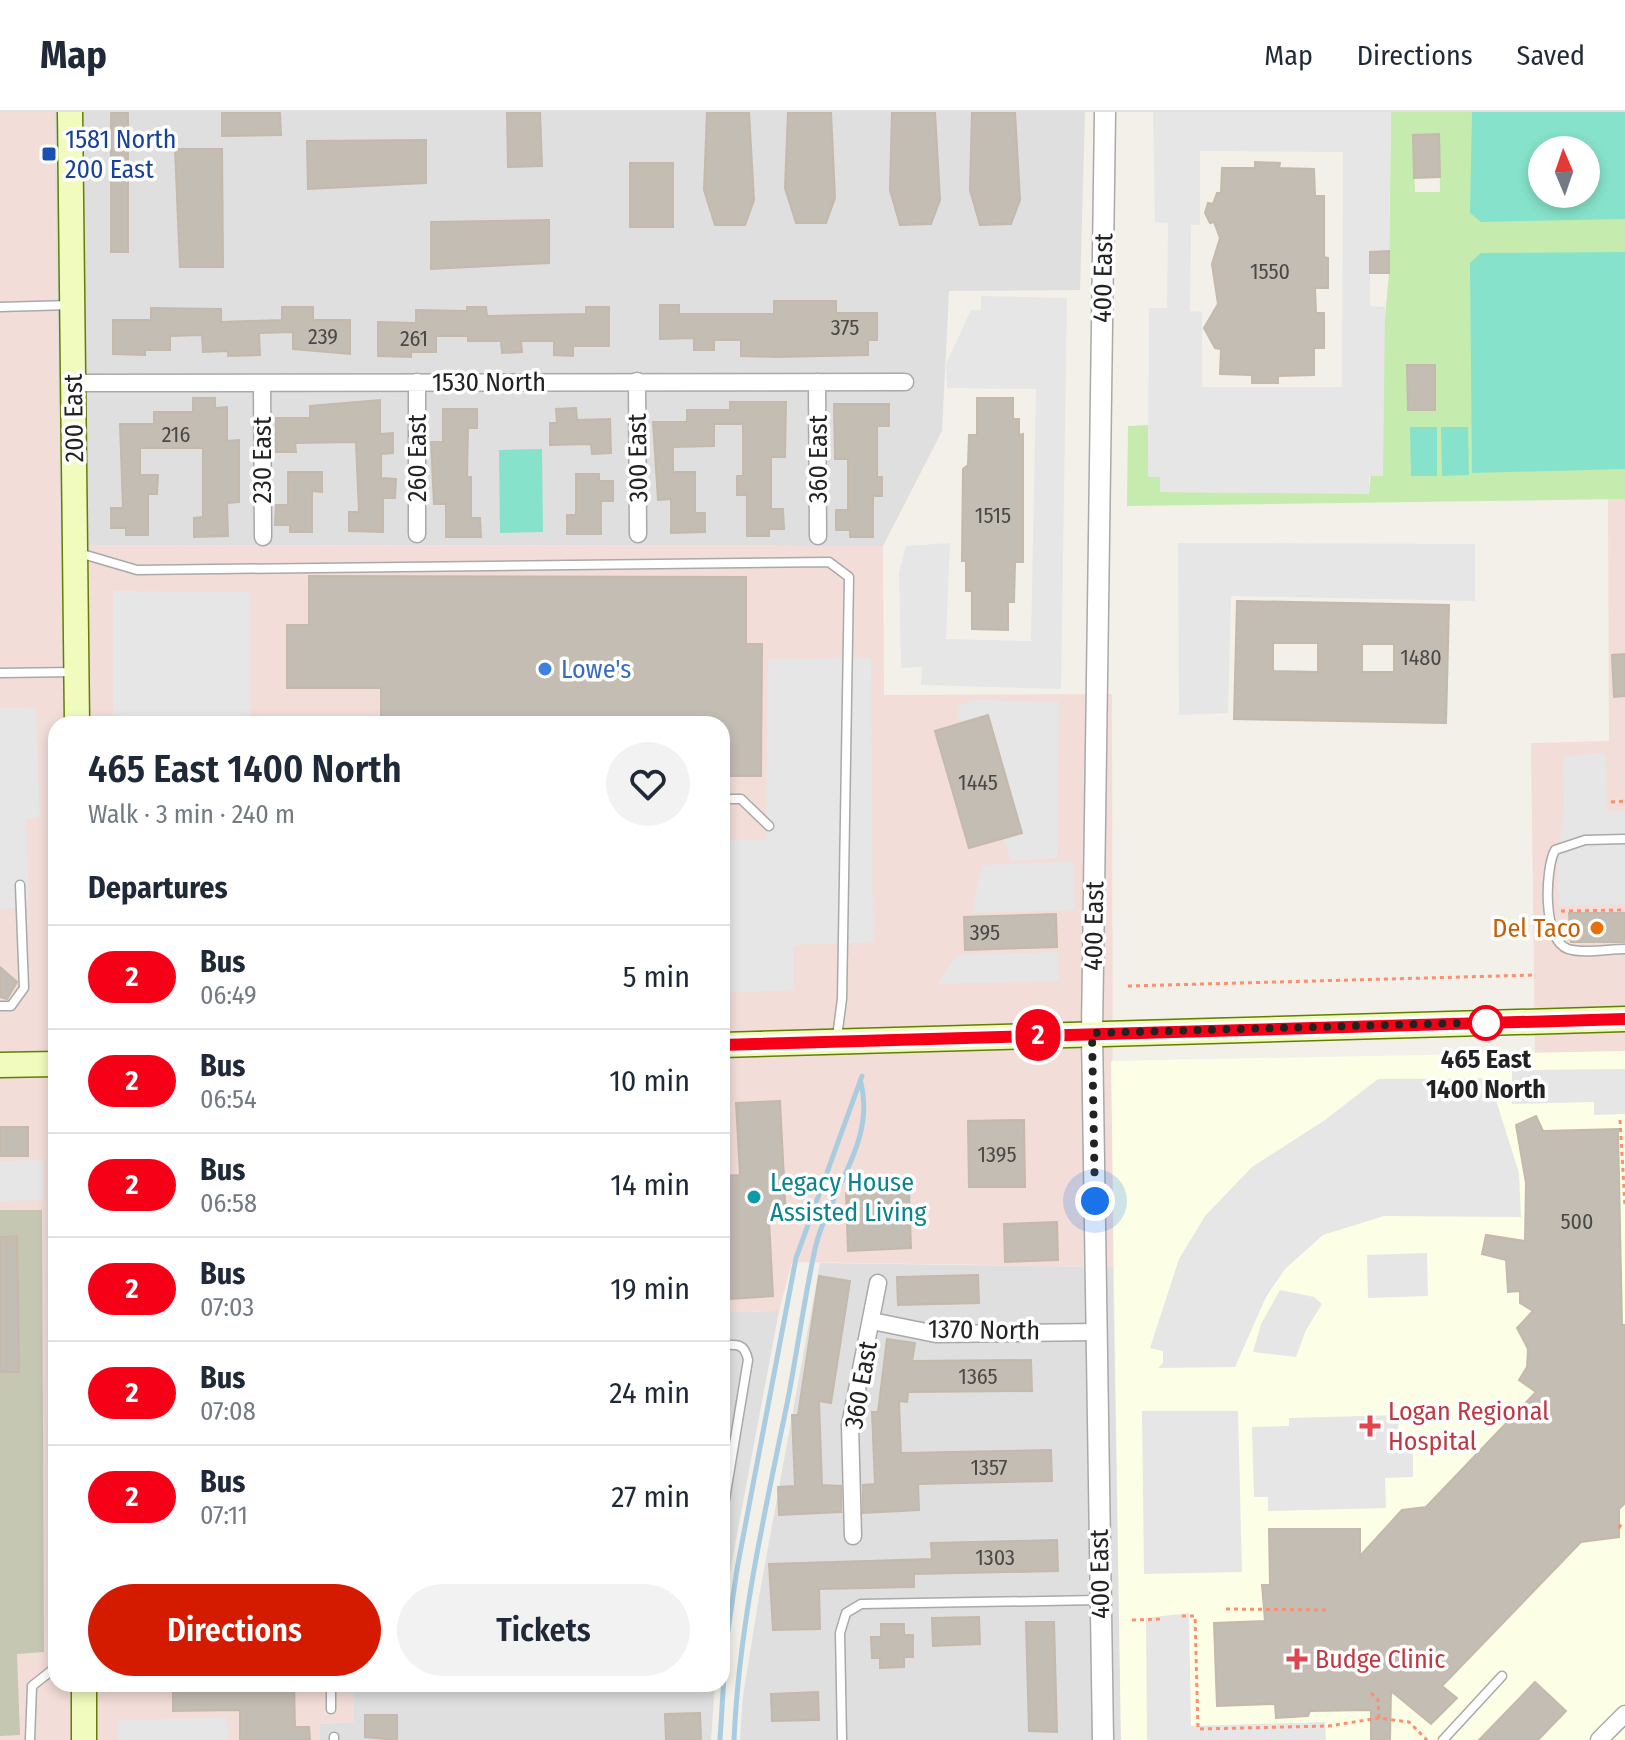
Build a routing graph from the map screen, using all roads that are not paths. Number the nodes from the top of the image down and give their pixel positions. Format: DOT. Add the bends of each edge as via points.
graph roads {
  1 [pos="70,112"];
  2 [pos="1105,112"];
  3 [pos="72,305"];
  4 [pos="0,307"];
  5 [pos="637,381"];
  6 [pos="417,382"];
  7 [pos="817,382"];
  8 [pos="905,382"];
  9 [pos="73,383"];
  10 [pos="262,383"];
  11 [pos="417,534"];
  12 [pos="638,534"];
  13 [pos="818,536"];
  14 [pos="263,537"];
  15 [pos="75,552"];
  16 [pos="76,672"];
  17 [pos="0,673"];
  18 [pos="77,716"];
  19 [pos="730,799"];
  20 [pos="769,826"];
  21 [pos="1625,839"];
  22 [pos="20,885"];
  23 [pos="1625,949"];
  24 [pos="0,1006"];
  25 [pos="1625,1019"];
  26 [pos="1092,1033"];
  27 [pos="836,1042"];
  28 [pos="730,1045"];
  29 [pos="48,1064"];
  30 [pos="0,1065"];
  31 [pos="878,1283"];
  32 [pos="872,1321"];
  33 [pos="1097,1332"];
  34 [pos="730,1345"];
  35 [pos="730,1469"];
  36 [pos="853,1536"];
  37 [pos="1100,1600"];
  38 [pos="48,1673"];
  39 [pos="1502,1676"];
  40 [pos="84,1692"];
  41 [pos="331,1692"];
  42 [pos="331,1709"];
  43 [pos="1625,1714"];
  44 [pos="30,1740"];
  45 [pos="84,1740"];
  46 [pos="842,1740"];
  47 [pos="1103,1740"];
  48 [pos="1443,1740"];
  49 [pos="1599,1740"];
  1 -- 3 [label="main road, 200 East"];
  2 -- 26 [label="street, 400 East"];
  3 -- 4 [label="lane"];
  3 -- 9 [label="main road, 200 East"];
  5 -- 6 [label="street, 1530 North"];
  5 -- 7 [label="street, 1530 North"];
  5 -- 12 [label="street, 300 East"];
  6 -- 10 [label="street, 1530 North"];
  6 -- 11 [label="street, 260 East"];
  7 -- 8 [label="street, 1530 North"];
  7 -- 13 [label="street, 360 East"];
  9 -- 10 [label="street, 1530 North"];
  9 -- 15 [label="main road, 200 East"];
  10 -- 14 [label="street, 230 East"];
  15 -- 16 [label="main road, 200 East"];
  15 -- 27 [label="lane" via="137,570 829,562 849,577 842,999"];
  16 -- 17 [label="lane"];
  16 -- 18 [label="main road, 200 East"];
  19 -- 20 [label="lane" via="741,799"];
  21 -- 23 [label="lane" via="1585,840 1555,850 1550,860 1549,925 1568,949"];
  22 -- 24 [label="lane" via="24,988 11,1006"];
  25 -- 26 [label="main road"];
  26 -- 27 [label="main road"];
  26 -- 33 [label="street, 400 East"];
  27 -- 28 [label="main road"];
  29 -- 30 [label="main road"];
  31 -- 32 [label="street, 360 East"];
  32 -- 33 [label="street, 1370 North" via="936,1334"];
  32 -- 36 [label="street, 360 East" via="850,1425"];
  33 -- 37 [label="street, 400 East"];
  34 -- 35 [label="lane" via="746,1350 748,1360"];
  37 -- 46 [label="lane" via="861,1604 846,1613 840,1633"];
  37 -- 47 [label="street, 400 East"];
  38 -- 44 [label="lane" via="32,1686"];
  39 -- 48 [label="lane"];
  40 -- 45 [label="main road"];
  41 -- 42 [label="lane"];
  43 -- 49 [label="street"];
}
